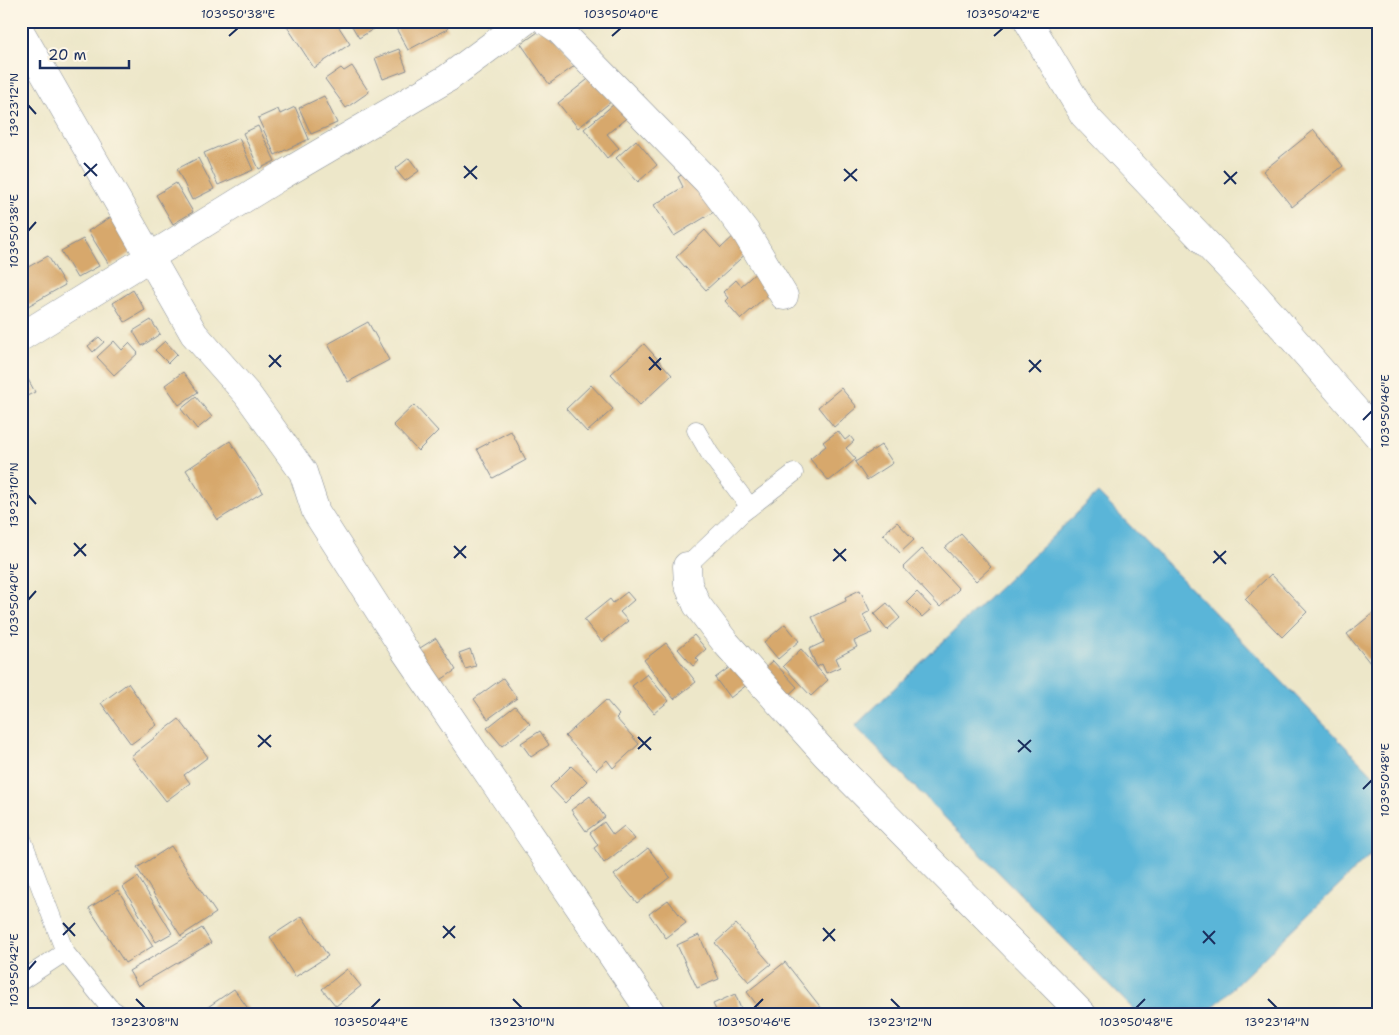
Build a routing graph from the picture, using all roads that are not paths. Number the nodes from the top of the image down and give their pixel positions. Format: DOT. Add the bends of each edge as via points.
graph roads {
  1 [pos="525,21"];
  2 [pos="546,21"];
  3 [pos="1028,21"];
  4 [pos="21,33"];
  5 [pos="150,258"];
  6 [pos="784,296"];
  7 [pos="21,337"];
  8 [pos="696,430"];
  9 [pos="1378,436"];
  10 [pos="794,473"];
  11 [pos="750,506"];
  12 [pos="687,566"];
  13 [pos="21,836"];
  14 [pos="65,952"];
  15 [pos="21,981"];
  16 [pos="119,1014"];
  17 [pos="652,1014"];
  18 [pos="1082,1014"];
  1 -- 5 [label="street" via="448,78 279,177"];
  2 -- 6 [label="street" via="558,29 708,182 745,231"];
  3 -- 9 [label="street" via="1084,115 1246,285"];
  4 -- 5 [label="street"];
  5 -- 7 [label="street"];
  5 -- 17 [label="street" via="194,334 247,394 303,472 316,512 403,648"];
  8 -- 11 [label="lane"];
  10 -- 11 [label="lane"];
  11 -- 12 [label="lane"];
  12 -- 18 [label="street" via="688,584 697,605 724,642 826,755"];
  13 -- 14 [label="lane"];
  14 -- 15 [label="lane"];
  14 -- 16 [label="lane" via="109,1007"];
}
